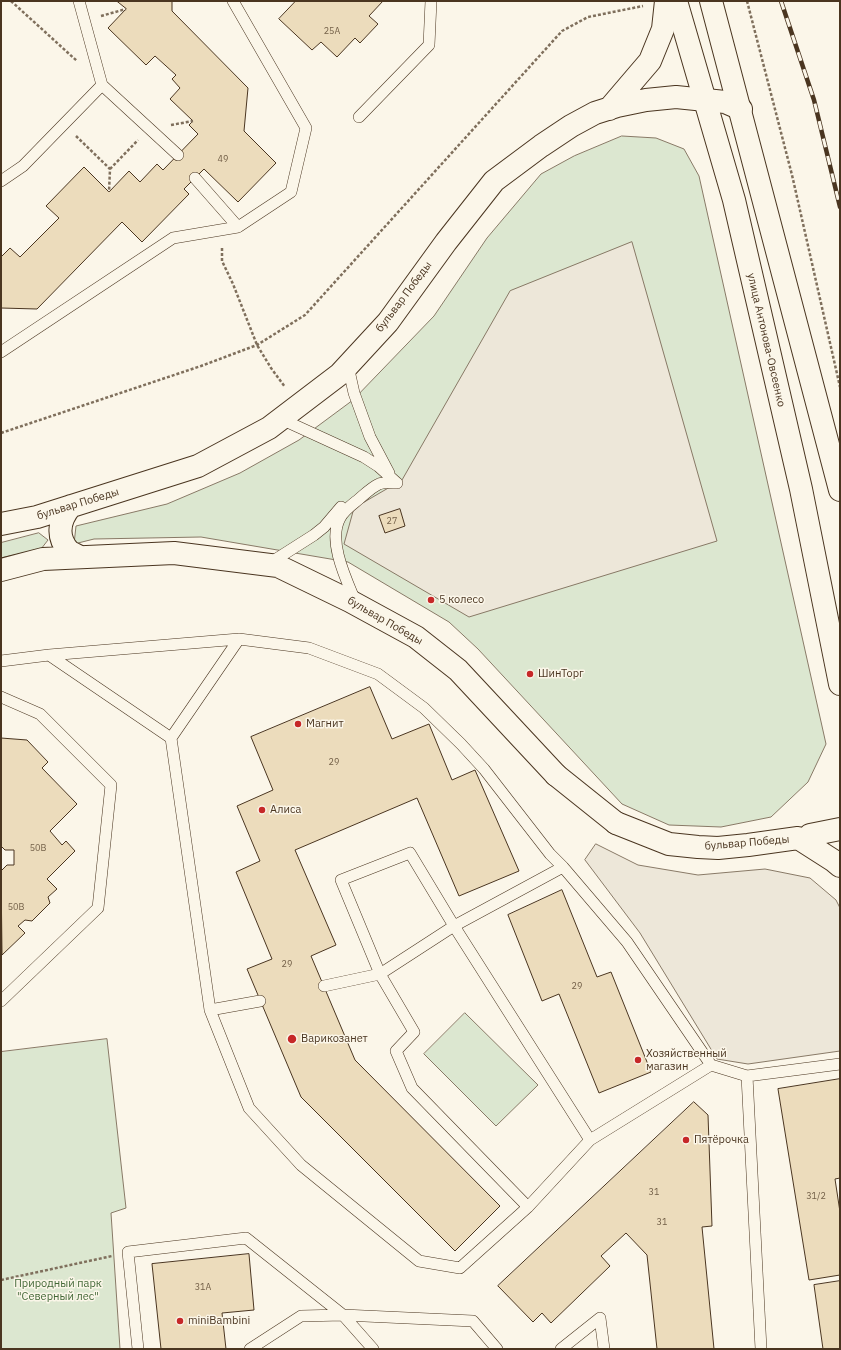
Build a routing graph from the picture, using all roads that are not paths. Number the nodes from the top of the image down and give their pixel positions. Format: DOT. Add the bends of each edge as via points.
graph roads {
  1 [pos="79,1"];
  2 [pos="233,1"];
  3 [pos="431,1"];
  4 [pos="676,1"];
  5 [pos="711,1"];
  6 [pos="656,3"];
  7 [pos="102,85"];
  8 [pos="704,99"];
  9 [pos="609,109"];
  10 [pos="740,109"];
  11 [pos="359,117"];
  12 [pos="178,155"];
  13 [pos="195,178"];
  14 [pos="1,182"];
  15 [pos="238,227"];
  16 [pos="1,352"];
  17 [pos="348,366"];
  18 [pos="281,419"];
  19 [pos="397,483"];
  20 [pos="840,490"];
  21 [pos="71,506"];
  22 [pos="37,517"];
  23 [pos="1,524"];
  24 [pos="80,557"];
  25 [pos="43,559"];
  26 [pos="268,565"];
  27 [pos="1,570"];
  28 [pos="357,605"];
  29 [pos="239,639"];
  30 [pos="49,655"];
  31 [pos="1,661"];
  32 [pos="840,684"];
  33 [pos="1,697"];
  34 [pos="170,738"];
  35 [pos="840,829"];
  36 [pos="804,837"];
  37 [pos="840,866"];
  38 [pos="563,867"];
  39 [pos="454,926"];
  40 [pos="380,974"];
  41 [pos="324,986"];
  42 [pos="1,1001"];
  43 [pos="260,1001"];
  44 [pos="210,1010"];
  45 [pos="840,1064"];
  46 [pos="711,1065"];
  47 [pos="747,1076"];
  48 [pos="590,1140"];
  49 [pos="528,1206"];
  50 [pos="343,1315"];
  51 [pos="138,1349"];
  52 [pos="250,1349"];
  53 [pos="373,1349"];
  54 [pos="498,1349"];
  55 [pos="561,1349"];
  56 [pos="604,1349"];
  57 [pos="761,1349"];
  1 -- 7 [label="lane"];
  2 -- 15 [label="lane" via="306,128 291,192"];
  3 -- 11 [label="lane" via="429,45"];
  4 -- 8 [label="main road, улица Антонова-Овсеенко"];
  5 -- 10 [label="main road"];
  6 -- 9 [label="main road, бульвар Победы" via="663,29 650,61"];
  7 -- 12 [label="lane"];
  7 -- 14 [label="lane" via="23,166"];
  8 -- 9 [label="main road, бульвар Победы" via="676,97 646,100"];
  8 -- 10 [label="main road, бульвар Победы" via="724,102"];
  8 -- 32 [label="main road, улица Антонова-Овсеенко" via="734,200 801,489"];
  9 -- 17 [label="main road, бульвар Победы" via="571,126 494,181 388,322"];
  10 -- 20 [label="main road"];
  13 -- 15 [label="lane"];
  15 -- 16 [label="lane" via="172,238"];
  17 -- 18 [label="main road, бульвар Победы"];
  17 -- 19 [label="lane" via="354,393 370,437 387,470"];
  18 -- 19 [label="lane" via="364,457"];
  18 -- 21 [label="main road, бульвар Победы" via="198,466"];
  19 -- 26 [label="lane" via="380,478 362,488 324,527"];
  19 -- 28 [label="lane" via="380,483 350,507 340,518 337,526 338,558"];
  21 -- 22 [label="main road, бульвар Победы"];
  21 -- 24 [label="main road" via="60,524 61,536 69,551"];
  22 -- 23 [label="main road, бульвар Победы"];
  22 -- 25 [label="main road" via="50,523 56,536 52,550"];
  24 -- 25 [label="main road, бульвар Победы"];
  24 -- 26 [label="main road, бульвар Победы" via="174,553"];
  25 -- 27 [label="main road, бульвар Победы"];
  26 -- 28 [label="main road, бульвар Победы" via="278,566"];
  28 -- 36 [label="main road, бульвар Победы" via="416,637 458,670 556,775 616,823 669,844 698,847 718,848"];
  29 -- 30 [label="lane"];
  29 -- 34 [label="lane"];
  29 -- 38 [label="lane" via="309,648 378,674 424,708 461,744"];
  30 -- 31 [label="lane"];
  30 -- 34 [label="lane"];
  33 -- 42 [label="lane" via="40,714 111,785 98,908"];
  34 -- 44 [label="lane"];
  35 -- 36 [label="main road, бульвар Победы"];
  36 -- 37 [label="main road, бульвар Победы"];
  38 -- 39 [label="lane"];
  38 -- 46 [label="lane" via="627,942"];
  39 -- 40 [label="lane"];
  39 -- 40 [label="lane" via="410,853 341,880"];
  39 -- 48 [label="lane"];
  40 -- 41 [label="lane"];
  40 -- 49 [label="lane" via="414,1032 396,1051 412,1088"];
  43 -- 44 [label="lane"];
  44 -- 49 [label="lane" via="249,1108 301,1165 419,1262 460,1268"];
  45 -- 47 [label="lane"];
  46 -- 47 [label="lane"];
  46 -- 48 [label="lane"];
  47 -- 57 [label="lane"];
  48 -- 49 [label="lane"];
  50 -- 51 [label="lane" via="246,1238 128,1252"];
  50 -- 52 [label="lane" via="301,1316"];
  50 -- 53 [label="lane"];
  50 -- 54 [label="lane" via="473,1321"];
  55 -- 56 [label="lane" via="600,1318"];
}
